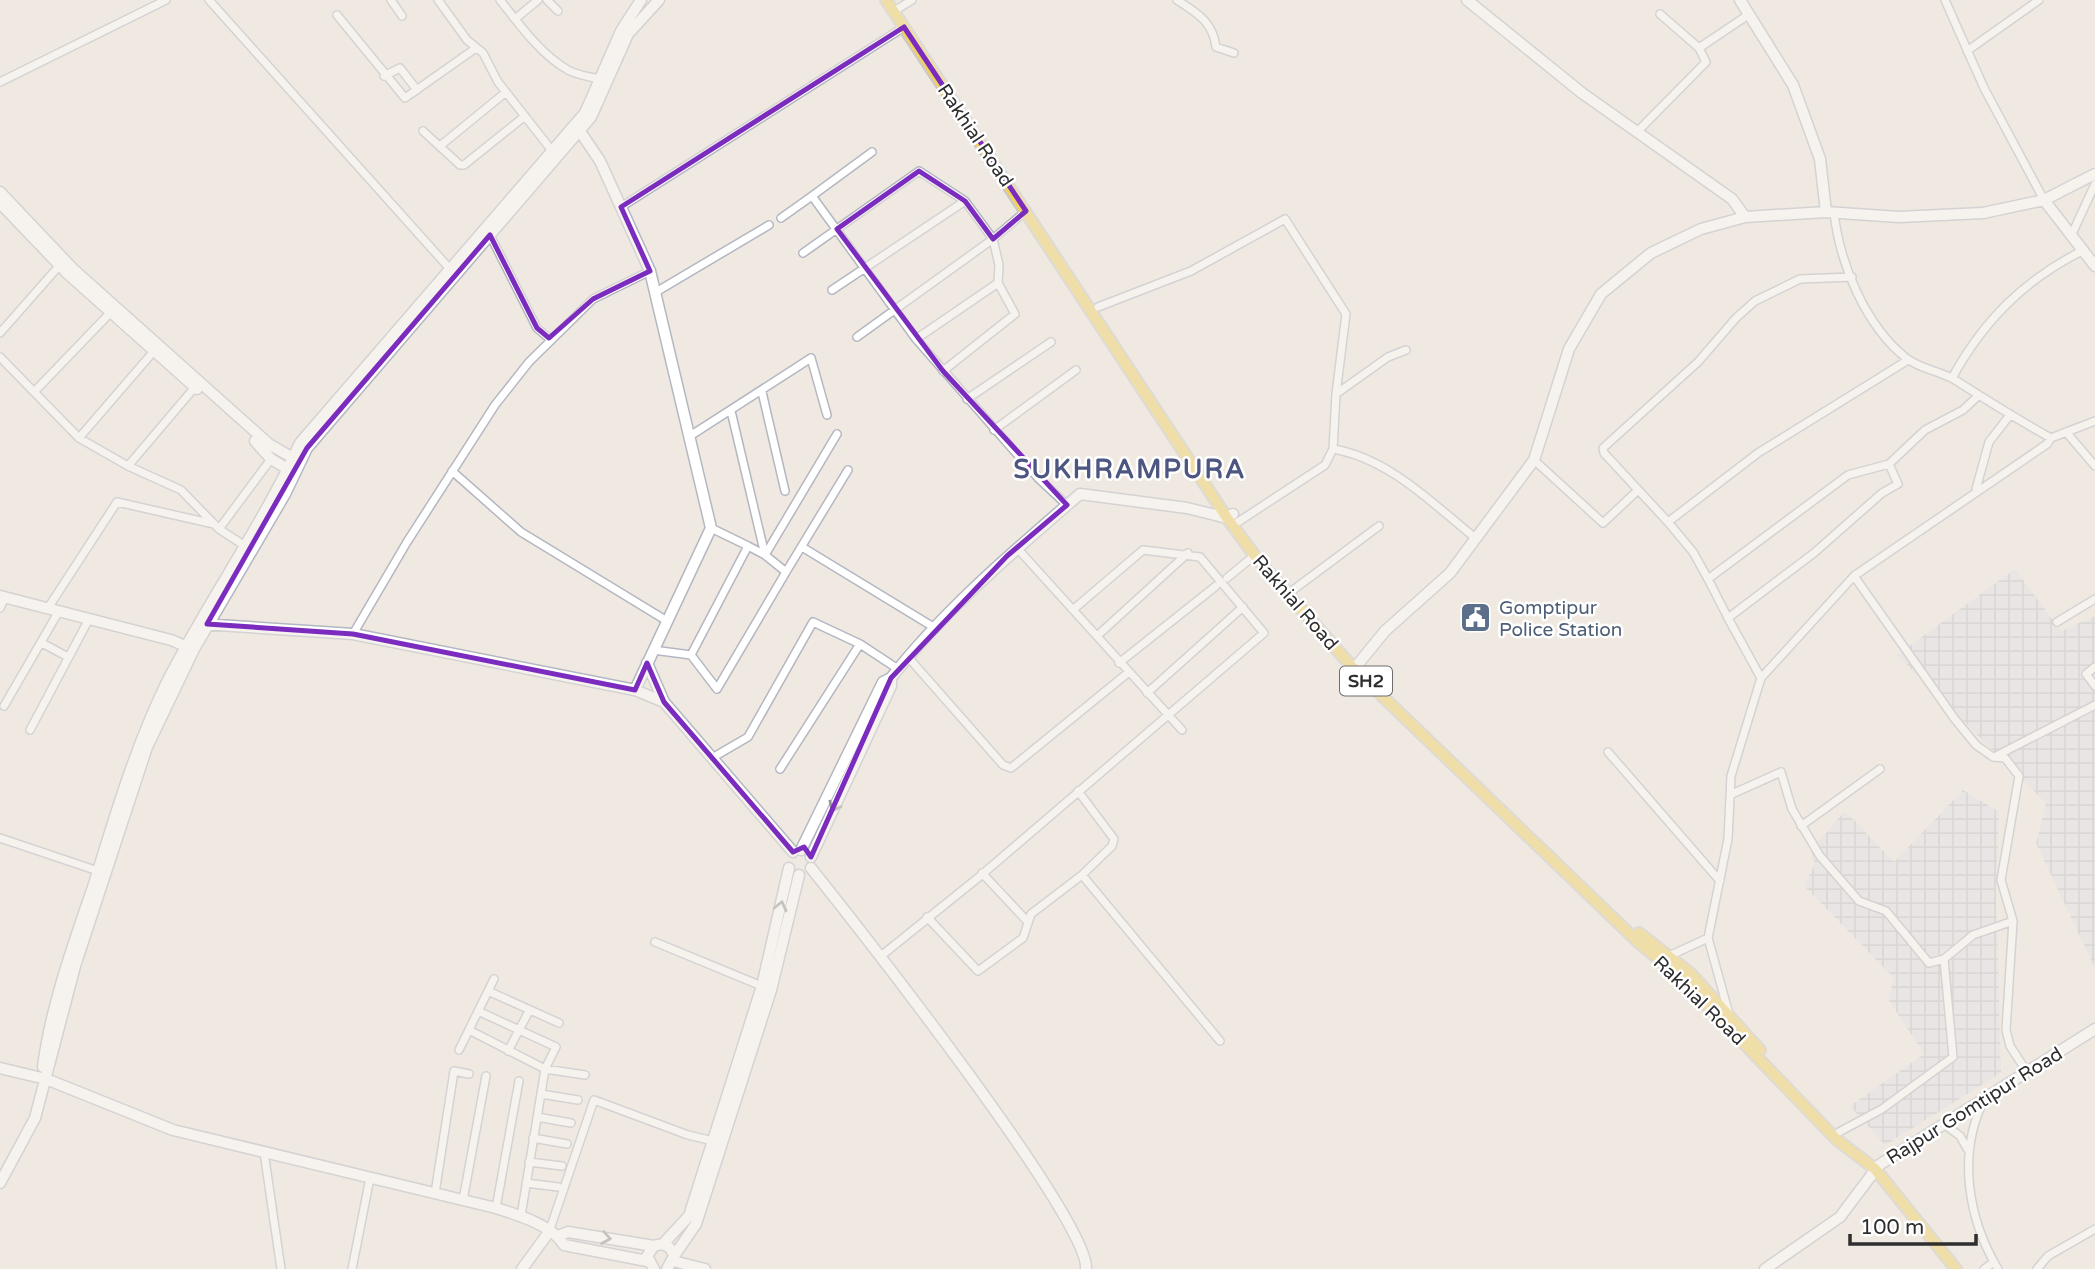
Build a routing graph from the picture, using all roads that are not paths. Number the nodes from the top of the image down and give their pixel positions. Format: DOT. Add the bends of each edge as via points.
graph roads {
  1 [pos="166,0"];
  2 [pos="209,0"];
  3 [pos="391,0"];
  4 [pos="438,0"];
  5 [pos="500,0"];
  6 [pos="538,0"];
  7 [pos="547,0"];
  8 [pos="659,0"];
  9 [pos="886,0"];
  10 [pos="912,0"];
  11 [pos="1177,0"];
  12 [pos="1466,0"];
  13 [pos="1740,0"];
  14 [pos="1945,0"];
  15 [pos="2039,0"];
  16 [pos="643,4"];
  17 [pos="896,4"];
  18 [pos="558,11"];
  19 [pos="1660,14"];
  20 [pos="337,15"];
  21 [pos="1748,15"];
  22 [pos="402,16"];
  23 [pos="515,19"];
  24 [pos="904,27"];
  25 [pos="624,33"];
  26 [pos="477,48"];
  27 [pos="1699,48"];
  28 [pos="1967,51"];
  29 [pos="1234,53"];
  30 [pos="384,76"];
  31 [pos="600,79"];
  32 [pos="0,82"];
  33 [pos="417,90"];
  34 [pos="506,92"];
  35 [pos="525,116"];
  36 [pos="577,128"];
  37 [pos="423,131"];
  38 [pos="1638,131"];
  39 [pos="440,146"];
  40 [pos="553,152"];
  41 [pos="872,152"];
  42 [pos="2095,174"];
  43 [pos="2095,184"];
  44 [pos="0,192"];
  45 [pos="812,196"];
  46 [pos="2044,200"];
  47 [pos="965,201"];
  48 [pos="0,203"];
  49 [pos="621,207"];
  50 [pos="1026,211"];
  51 [pos="1830,213"];
  52 [pos="1745,217"];
  53 [pos="781,218"];
  54 [pos="769,225"];
  55 [pos="838,229"];
  56 [pos="2072,234"];
  57 [pos="491,235"];
  58 [pos="993,239"];
  59 [pos="2084,250"];
  60 [pos="803,253"];
  61 [pos="59,265"];
  62 [pos="2095,266"];
  63 [pos="866,267"];
  64 [pos="450,269"];
  65 [pos="650,271"];
  66 [pos="1852,277"];
  67 [pos="998,283"];
  68 [pos="832,290"];
  69 [pos="656,292"];
  70 [pos="1098,307"];
  71 [pos="896,308"];
  72 [pos="111,312"];
  73 [pos="0,333"];
  74 [pos="857,337"];
  75 [pos="916,338"];
  76 [pos="550,339"];
  77 [pos="1051,342"];
  78 [pos="1406,350"];
  79 [pos="154,351"];
  80 [pos="0,357"];
  81 [pos="1908,360"];
  82 [pos="1076,370"];
  83 [pos="943,371"];
  84 [pos="1952,378"];
  85 [pos="195,387"];
  86 [pos="762,391"];
  87 [pos="34,392"];
  88 [pos="1336,394"];
  89 [pos="1978,396"];
  90 [pos="967,399"];
  91 [pos="731,411"];
  92 [pos="827,415"];
  93 [pos="2010,415"];
  94 [pos="235,418"];
  95 [pos="2095,421"];
  96 [pos="994,430"];
  97 [pos="2066,432"];
  98 [pos="837,434"];
  99 [pos="690,436"];
  100 [pos="79,438"];
  101 [pos="2051,438"];
  102 [pos="1333,449"];
  103 [pos="271,459"];
  104 [pos="297,460"];
  105 [pos="1534,460"];
  106 [pos="1889,464"];
  107 [pos="128,466"];
  108 [pos="2095,466"];
  109 [pos="848,470"];
  110 [pos="291,471"];
  111 [pos="452,471"];
  112 [pos="1976,490"];
  113 [pos="785,491"];
  114 [pos="1637,491"];
  115 [pos="1067,505"];
  116 [pos="1233,518"];
  117 [pos="1668,522"];
  118 [pos="216,526"];
  119 [pos="1379,526"];
  120 [pos="711,528"];
  121 [pos="1474,537"];
  122 [pos="245,546"];
  123 [pos="748,546"];
  124 [pos="802,547"];
  125 [pos="1017,548"];
  126 [pos="1188,553"];
  127 [pos="765,555"];
  128 [pos="1255,555"];
  129 [pos="786,572"];
  130 [pos="1854,576"];
  131 [pos="1227,578"];
  132 [pos="1708,579"];
  133 [pos="1216,586"];
  134 [pos="1293,590"];
  135 [pos="3,596"];
  136 [pos="2095,599"];
  137 [pos="1242,607"];
  138 [pos="0,608"];
  139 [pos="1075,608"];
  140 [pos="53,610"];
  141 [pos="1728,618"];
  142 [pos="89,619"];
  143 [pos="667,621"];
  144 [pos="2057,622"];
  145 [pos="203,624"];
  146 [pos="935,628"];
  147 [pos="353,634"];
  148 [pos="1097,636"];
  149 [pos="42,643"];
  150 [pos="860,644"];
  151 [pos="190,648"];
  152 [pos="653,650"];
  153 [pos="691,654"];
  154 [pos="68,657"];
  155 [pos="908,657"];
  156 [pos="648,663"];
  157 [pos="1119,663"];
  158 [pos="1356,666"];
  159 [pos="2095,667"];
  160 [pos="898,669"];
  161 [pos="1129,673"];
  162 [pos="891,678"];
  163 [pos="1761,678"];
  164 [pos="2095,686"];
  165 [pos="635,690"];
  166 [pos="1147,693"];
  167 [pos="664,702"];
  168 [pos="2095,705"];
  169 [pos="4,706"];
  170 [pos="1168,715"];
  171 [pos="30,730"];
  172 [pos="1182,730"];
  173 [pos="1608,752"];
  174 [pos="1993,757"];
  175 [pos="712,758"];
  176 [pos="780,769"];
  177 [pos="1880,769"];
  178 [pos="1078,791"];
  179 [pos="1732,793"];
  180 [pos="1801,826"];
  181 [pos="0,838"];
  182 [pos="797,851"];
  183 [pos="811,862"];
  184 [pos="789,868"];
  185 [pos="98,871"];
  186 [pos="982,873"];
  187 [pos="799,875"];
  188 [pos="1082,875"];
  189 [pos="1720,881"];
  190 [pos="927,917"];
  191 [pos="1027,921"];
  192 [pos="2013,921"];
  193 [pos="1708,939"];
  194 [pos="655,942"];
  195 [pos="881,956"];
  196 [pos="1669,956"];
  197 [pos="1944,959"];
  198 [pos="494,979"];
  199 [pos="767,988"];
  200 [pos="488,991"];
  201 [pos="478,1011"];
  202 [pos="529,1011"];
  203 [pos="1730,1016"];
  204 [pos="559,1023"];
  205 [pos="2095,1029"];
  206 [pos="469,1030"];
  207 [pos="519,1030"];
  208 [pos="1220,1041"];
  209 [pos="459,1050"];
  210 [pos="508,1051"];
  211 [pos="0,1068"];
  212 [pos="545,1069"];
  213 [pos="2027,1072"];
  214 [pos="469,1074"];
  215 [pos="585,1075"];
  216 [pos="486,1076"];
  217 [pos="44,1079"];
  218 [pos="519,1080"];
  219 [pos="541,1094"];
  220 [pos="1984,1099"];
  221 [pos="578,1100"];
  222 [pos="537,1117"];
  223 [pos="571,1123"];
  224 [pos="1944,1124"];
  225 [pos="1839,1132"];
  226 [pos="533,1138"];
  227 [pos="713,1141"];
  228 [pos="568,1144"];
  229 [pos="1969,1151"];
  230 [pos="264,1152"];
  231 [pos="529,1163"];
  232 [pos="562,1166"];
  233 [pos="1877,1167"];
  234 [pos="0,1174"];
  235 [pos="370,1178"];
  236 [pos="0,1183"];
  237 [pos="526,1183"];
  238 [pos="558,1187"];
  239 [pos="435,1193"];
  240 [pos="463,1200"];
  241 [pos="496,1208"];
  242 [pos="521,1216"];
  243 [pos="2095,1229"];
  244 [pos="554,1234"];
  245 [pos="658,1245"];
  246 [pos="671,1262"];
  247 [pos="1996,1265"];
  248 [pos="651,1267"];
  249 [pos="281,1269"];
  250 [pos="352,1269"];
  251 [pos="523,1269"];
  252 [pos="705,1269"];
  253 [pos="1086,1269"];
  254 [pos="1765,1269"];
  255 [pos="1956,1269"];
  256 [pos="1984,1269"];
  257 [pos="2037,1269"];
  1 -- 32 [label="street"];
  2 -- 64 [label="street"];
  3 -- 22 [label="street"];
  4 -- 26 [label="street"];
  5 -- 23 [label="street"];
  6 -- 23 [label="street"];
  7 -- 18 [label="street"];
  8 -- 16 [label="street"];
  9 -- 24 [label="main road, Rakhial Road / SH2"];
  10 -- 17 [label="street"];
  11 -- 29 [label="street" via="1205,19 1216,47"];
  12 -- 38 [label="street"];
  13 -- 21 [label="street"];
  14 -- 28 [label="street"];
  15 -- 28 [label="street"];
  16 -- 25 [label="street"];
  17 -- 70 [label="main road, Rakhial Road / SH2"];
  19 -- 27 [label="street"];
  20 -- 30 [label="street"];
  21 -- 27 [label="street"];
  21 -- 51 [label="street" via="1793,85 1820,159"];
  23 -- 31 [label="street" via="569,71"];
  24 -- 49 [label="street"];
  24 -- 50 [label="main road, Rakhial Road / SH2"];
  25 -- 31 [label="street"];
  25 -- 36 [label="street" via="592,117"];
  26 -- 33 [label="street"];
  26 -- 34 [label="street"];
  27 -- 38 [label="street" via="1706,62"];
  28 -- 46 [label="street"];
  30 -- 33 [label="street" via="401,97"];
  30 -- 33 [label="street" via="400,68"];
  31 -- 36 [label="street"];
  34 -- 35 [label="street"];
  34 -- 39 [label="street"];
  35 -- 39 [label="street" via="464,165"];
  35 -- 40 [label="street"];
  36 -- 40 [label="street"];
  36 -- 49 [label="street" via="600,161"];
  36 -- 57 [label="street"];
  37 -- 39 [label="street"];
  38 -- 52 [label="street" via="1732,200"];
  40 -- 64 [label="street"];
  41 -- 45 [label="street"];
  42 -- 46 [label="street"];
  43 -- 56 [label="street"];
  44 -- 94 [label="street" via="73,269"];
  45 -- 53 [label="street"];
  45 -- 55 [label="street"];
  46 -- 51 [label="street" via="1945,217"];
  46 -- 56 [label="street"];
  47 -- 55 [label="street" via="919,172"];
  47 -- 58 [label="street"];
  47 -- 63 [label="street"];
  48 -- 61 [label="street"];
  49 -- 65 [label="street"];
  50 -- 58 [label="street"];
  50 -- 116 [label="main road, Rakhial Road / SH2"];
  51 -- 52 [label="street"];
  51 -- 66 [label="street"];
  52 -- 105 [label="street" via="1701,229 1651,253 1601,294 1569,349"];
  54 -- 69 [label="street"];
  55 -- 60 [label="street"];
  55 -- 63 [label="street"];
  56 -- 59 [label="street"];
  57 -- 76 [label="street" via="537,328"];
  57 -- 104 [label="street"];
  58 -- 67 [label="street"];
  58 -- 71 [label="street"];
  59 -- 62 [label="street"];
  59 -- 84 [label="street" via="2057,263 2008,300 1987,323"];
  61 -- 72 [label="street"];
  61 -- 73 [label="street"];
  63 -- 68 [label="street"];
  63 -- 71 [label="street"];
  64 -- 104 [label="street" via="300,443"];
  65 -- 69 [label="street"];
  65 -- 76 [label="street" via="593,299"];
  66 -- 81 [label="street" via="1868,312"];
  66 -- 114 [label="street" via="1800,279 1755,302 1698,362 1603,448"];
  67 -- 75 [label="street"];
  67 -- 83 [label="street" via="1014,317"];
  69 -- 99 [label="street"];
  70 -- 88 [label="street" via="1191,271 1285,219 1346,314"];
  70 -- 116 [label="main road, Rakhial Road / SH2"];
  71 -- 74 [label="street"];
  71 -- 75 [label="street"];
  72 -- 79 [label="street"];
  72 -- 87 [label="street"];
  75 -- 83 [label="street"];
  76 -- 111 [label="street" via="495,405"];
  77 -- 90 [label="street"];
  78 -- 88 [label="street" via="1388,357"];
  79 -- 85 [label="street"];
  79 -- 100 [label="street"];
  80 -- 87 [label="street"];
  81 -- 84 [label="street"];
  81 -- 117 [label="street" via="1758,453"];
  82 -- 96 [label="street"];
  83 -- 90 [label="street"];
  84 -- 89 [label="street"];
  85 -- 94 [label="street"];
  85 -- 107 [label="street"];
  86 -- 91 [label="street"];
  86 -- 92 [label="street" via="811,358"];
  86 -- 113 [label="street"];
  87 -- 100 [label="street"];
  88 -- 102 [label="street"];
  89 -- 93 [label="street"];
  89 -- 106 [label="street" via="1963,411 1925,430"];
  90 -- 96 [label="street"];
  91 -- 99 [label="street"];
  91 -- 127 [label="street"];
  93 -- 101 [label="street"];
  93 -- 112 [label="street" via="1989,442"];
  94 -- 103 [label="street"];
  94 -- 104 [label="street"];
  95 -- 97 [label="street"];
  96 -- 115 [label="street"];
  97 -- 101 [label="street"];
  97 -- 108 [label="street"];
  98 -- 127 [label="street"];
  99 -- 120 [label="street"];
  100 -- 107 [label="street"];
  101 -- 112 [label="street"];
  102 -- 116 [label="street" via="1325,465"];
  102 -- 121 [label="street" via="1355,452 1402,478"];
  103 -- 110 [label="street"];
  103 -- 118 [label="street"];
  104 -- 110 [label="street"];
  105 -- 114 [label="street" via="1602,523"];
  105 -- 121 [label="street"];
  106 -- 132 [label="street" via="1848,475"];
  106 -- 141 [label="street" via="1899,484"];
  107 -- 118 [label="street" via="181,490"];
  109 -- 124 [label="street"];
  110 -- 122 [label="street"];
  110 -- 145 [label="street" via="285,494"];
  111 -- 143 [label="street" via="521,532"];
  111 -- 147 [label="street"];
  112 -- 130 [label="street" via="1939,521"];
  114 -- 117 [label="street"];
  115 -- 116 [label="street" via="1080,494"];
  115 -- 125 [label="street"];
  116 -- 128 [label="main road, Rakhial Road / SH2"];
  116 -- 134 [label="main road, Rakhial Road / SH2"];
  117 -- 132 [label="street"];
  118 -- 122 [label="street"];
  118 -- 140 [label="street" via="117,502"];
  119 -- 134 [label="street"];
  120 -- 123 [label="street"];
  120 -- 143 [label="street"];
  121 -- 158 [label="street" via="1450,573 1385,631"];
  122 -- 145 [label="street"];
  123 -- 127 [label="street"];
  123 -- 153 [label="street"];
  124 -- 129 [label="street"];
  124 -- 146 [label="street"];
  125 -- 139 [label="street"];
  125 -- 146 [label="street"];
  126 -- 137 [label="street" via="1199,557"];
  126 -- 139 [label="street" via="1143,550"];
  126 -- 148 [label="street"];
  127 -- 129 [label="street"];
  128 -- 131 [label="street"];
  128 -- 158 [label="main road, Rakhial Road / SH2"];
  129 -- 153 [label="street" via="717,689"];
  130 -- 163 [label="street"];
  130 -- 174 [label="street" via="1954,718 1976,746"];
  132 -- 141 [label="street"];
  133 -- 157 [label="street"];
  134 -- 158 [label="main road, Rakhial Road / SH2"];
  135 -- 138 [label="street"];
  135 -- 140 [label="street"];
  136 -- 144 [label="street"];
  137 -- 166 [label="street"];
  137 -- 170 [label="street" via="1264,633"];
  139 -- 148 [label="street"];
  140 -- 142 [label="street"];
  140 -- 149 [label="street"];
  141 -- 163 [label="street"];
  142 -- 151 [label="street"];
  142 -- 154 [label="street"];
  143 -- 152 [label="street"];
  145 -- 147 [label="street"];
  145 -- 151 [label="street"];
  146 -- 155 [label="street"];
  147 -- 165 [label="street"];
  148 -- 157 [label="street"];
  149 -- 154 [label="street"];
  149 -- 169 [label="street"];
  150 -- 160 [label="street"];
  150 -- 175 [label="street" via="813,622 748,737"];
  150 -- 176 [label="street"];
  151 -- 185 [label="street" via="139,744"];
  151 -- 217 [label="street" via="147,747 75,965"];
  152 -- 153 [label="street"];
  152 -- 156 [label="street"];
  154 -- 171 [label="street"];
  155 -- 160 [label="street"];
  155 -- 161 [label="street" via="1003,765 1011,768"];
  156 -- 165 [label="street"];
  156 -- 167 [label="street"];
  157 -- 161 [label="street"];
  158 -- 196 [label="main road, Rakhial Road / SH2" via="1641,935"];
  158 -- 233 [label="main road, Rakhial Road / SH2" via="1637,941 1679,976 1836,1139"];
  159 -- 164 [label="street" via="2086,674"];
  160 -- 162 [label="street"];
  161 -- 166 [label="street"];
  162 -- 182 [label="street" via="883,682"];
  162 -- 183 [label="street, one-way"];
  163 -- 179 [label="street" via="1731,776"];
  165 -- 167 [label="street"];
  166 -- 170 [label="street"];
  167 -- 175 [label="street"];
  168 -- 174 [label="street"];
  170 -- 172 [label="street"];
  170 -- 178 [label="street"];
  173 -- 189 [label="street"];
  174 -- 192 [label="street" via="2005,758 2019,776 2001,880"];
  175 -- 182 [label="street"];
  177 -- 180 [label="street"];
  178 -- 186 [label="street"];
  178 -- 188 [label="street" via="1114,839"];
  179 -- 180 [label="street" via="1781,772"];
  179 -- 189 [label="street"];
  180 -- 197 [label="street" via="1859,901 1886,911 1929,963"];
  181 -- 185 [label="street"];
  182 -- 183 [label="street"];
  182 -- 184 [label="street" via="788,859"];
  183 -- 187 [label="street"];
  183 -- 195 [label="street"];
  184 -- 187 [label="street"];
  199 -- 184 [label="street, one-way"];
  185 -- 217 [label="street" via="46,1040"];
  186 -- 190 [label="street"];
  186 -- 191 [label="street"];
  187 -- 199 [label="street"];
  188 -- 191 [label="street"];
  188 -- 208 [label="street"];
  189 -- 193 [label="street"];
  190 -- 191 [label="street" via="978,971 1023,938"];
  190 -- 195 [label="street"];
  192 -- 197 [label="street" via="1973,935"];
  192 -- 213 [label="street" via="2006,1030 2010,1046"];
  193 -- 196 [label="street"];
  193 -- 203 [label="street"];
  194 -- 199 [label="street"];
  195 -- 253 [label="street" via="1076,1233 1087,1259"];
  196 -- 203 [label="main road, Rakhial Road / SH2"];
  197 -- 225 [label="street" via="1953,1057 1882,1109"];
  198 -- 200 [label="street"];
  199 -- 227 [label="street"];
  199 -- 246 [label="street" via="696,1224"];
  200 -- 201 [label="street"];
  200 -- 202 [label="street"];
  201 -- 206 [label="street"];
  201 -- 207 [label="street"];
  202 -- 204 [label="street"];
  202 -- 207 [label="street"];
  203 -- 225 [label="main road, Rakhial Road / SH2"];
  205 -- 213 [label="street, Rajpur Gomtipur Road"];
  206 -- 209 [label="street"];
  206 -- 210 [label="street"];
  207 -- 210 [label="street"];
  207 -- 212 [label="street" via="556,1047"];
  210 -- 212 [label="street"];
  211 -- 217 [label="street"];
  212 -- 215 [label="street"];
  212 -- 219 [label="street"];
  213 -- 220 [label="street, Rajpur Gomtipur Road"];
  214 -- 239 [label="street" via="454,1071"];
  216 -- 240 [label="street"];
  217 -- 230 [label="street" via="173,1130"];
  217 -- 234 [label="street" via="29,1120"];
  217 -- 236 [label="street" via="35,1118"];
  218 -- 241 [label="street"];
  219 -- 221 [label="street"];
  219 -- 222 [label="street"];
  220 -- 224 [label="street, Rajpur Gomtipur Road"];
  220 -- 229 [label="street" via="1971,1129"];
  222 -- 223 [label="street"];
  222 -- 226 [label="street"];
  224 -- 229 [label="street" via="1961,1136"];
  224 -- 233 [label="street, Rajpur Gomtipur Road"];
  225 -- 233 [label="main road, Rakhial Road / SH2"];
  226 -- 228 [label="street"];
  226 -- 231 [label="street"];
  227 -- 244 [label="street" via="594,1100"];
  227 -- 245 [label="street" via="689,1216"];
  229 -- 247 [label="street" via="1971,1200 1978,1230"];
  230 -- 235 [label="street"];
  230 -- 249 [label="street"];
  231 -- 232 [label="street"];
  231 -- 237 [label="street"];
  233 -- 254 [label="street, Rajpur Gomtipur Road" via="1840,1217"];
  233 -- 255 [label="main road, Rakhial Road / SH2"];
  235 -- 239 [label="street"];
  235 -- 250 [label="street"];
  237 -- 238 [label="street"];
  237 -- 242 [label="street"];
  239 -- 240 [label="street"];
  240 -- 241 [label="street"];
  241 -- 242 [label="street"];
  242 -- 244 [label="street"];
  243 -- 257 [label="street" via="2048,1256"];
  244 -- 245 [label="street, one-way"];
  244 -- 248 [label="street" via="564,1245"];
  244 -- 251 [label="street"];
  245 -- 246 [label="street" via="670,1248"];
  245 -- 248 [label="street" via="648,1252"];
  246 -- 252 [label="street"];
  247 -- 256 [label="street"];
}
